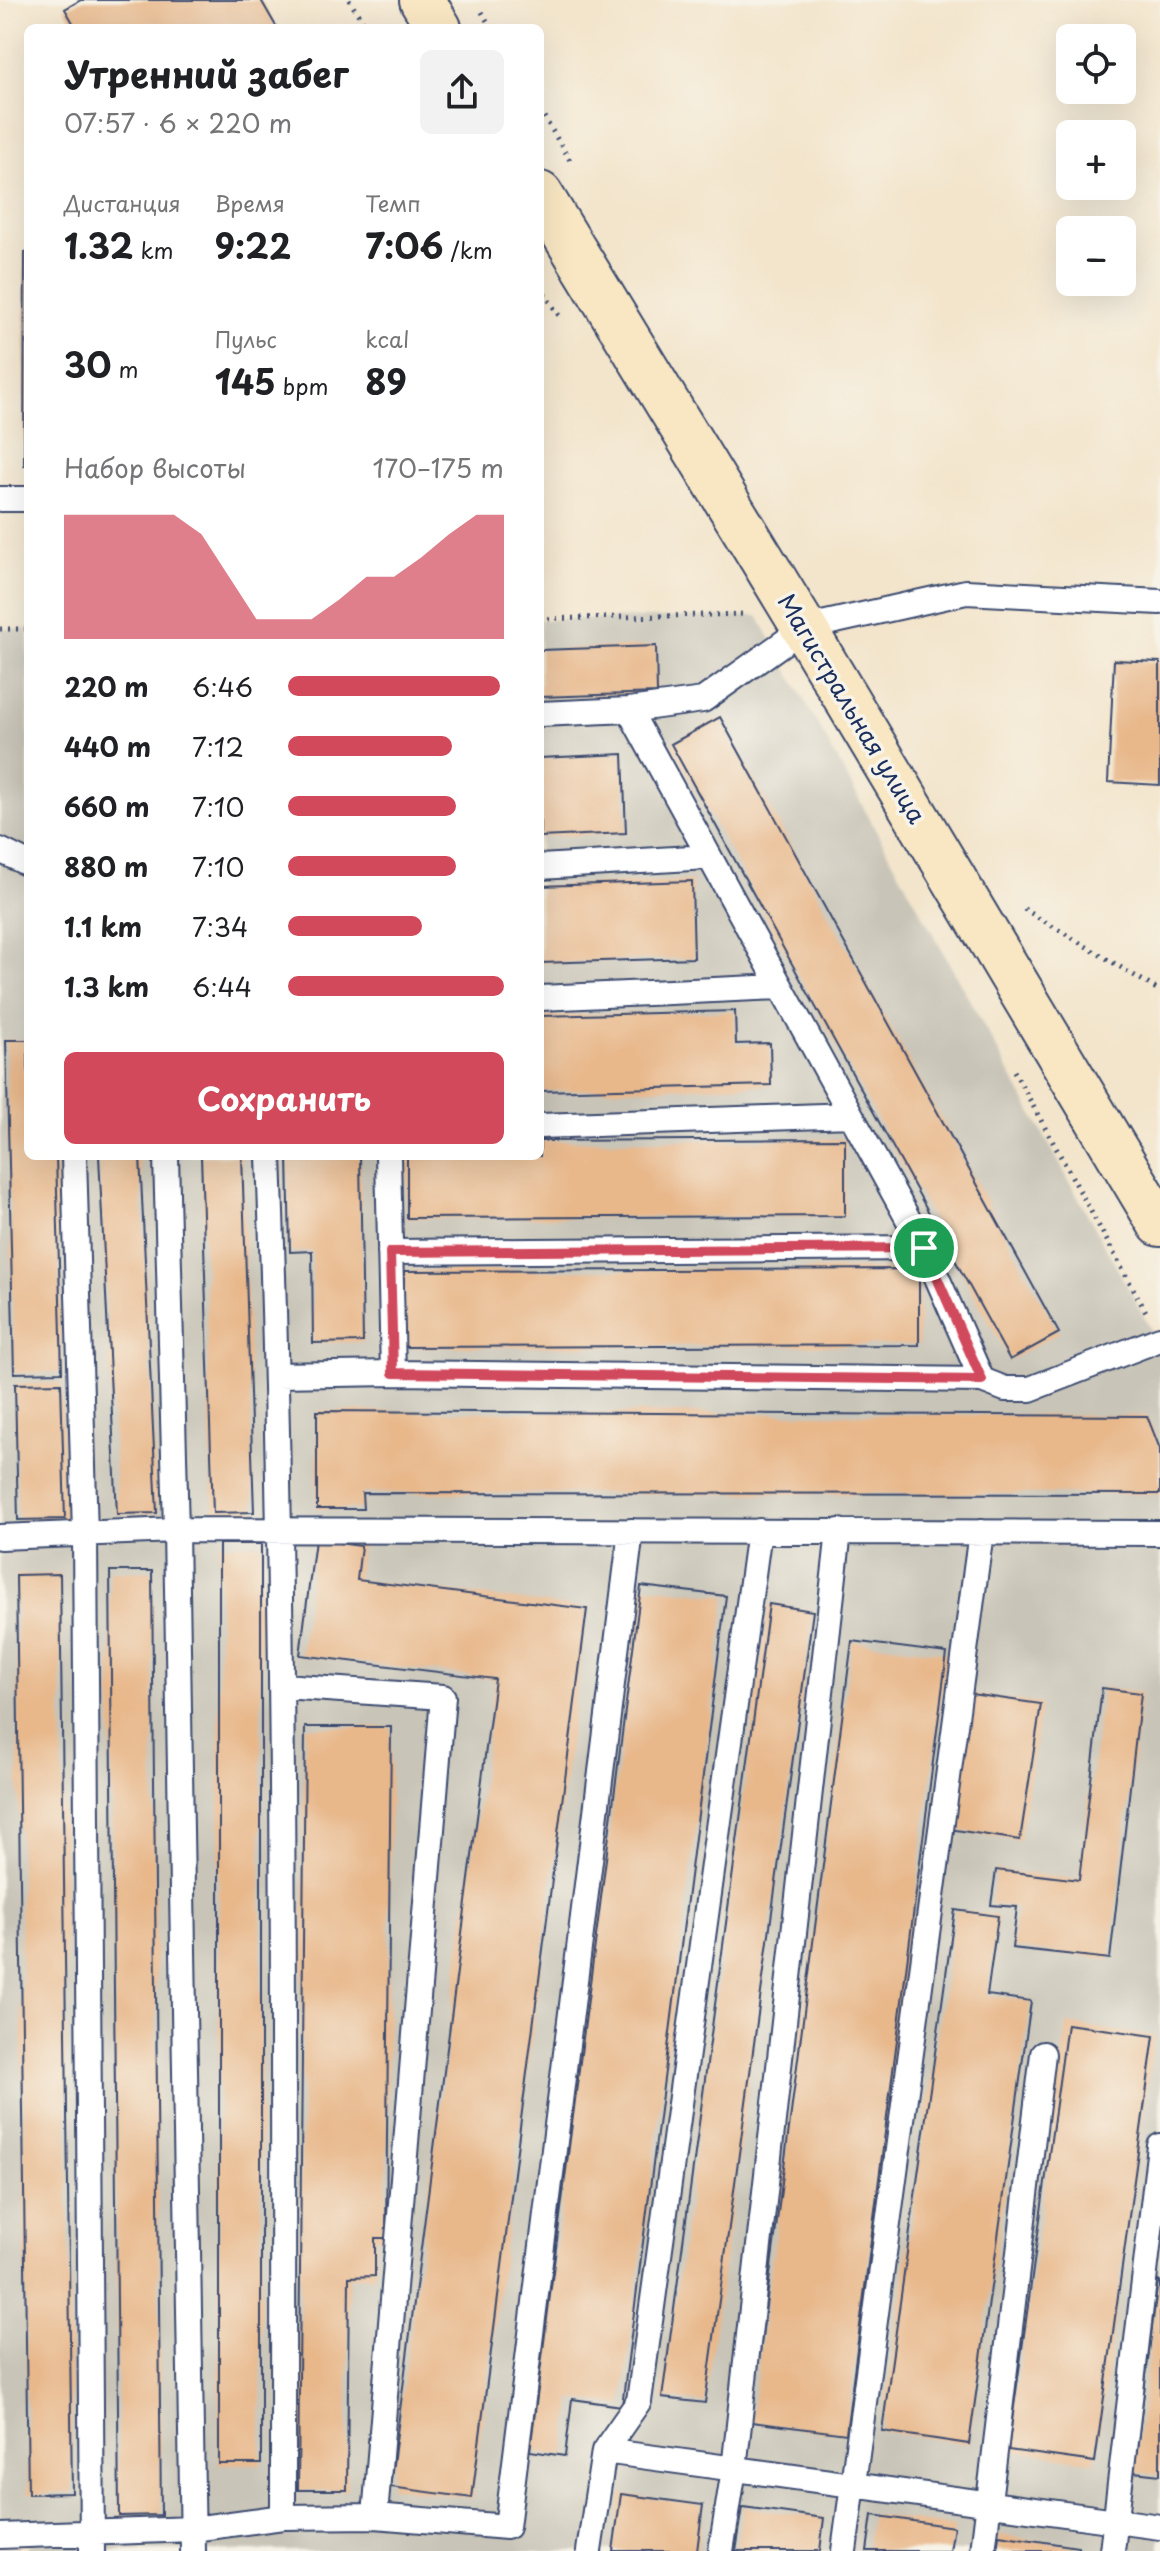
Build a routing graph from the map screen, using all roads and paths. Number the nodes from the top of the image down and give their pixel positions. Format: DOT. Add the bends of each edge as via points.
graph roads {
  1 [pos="349,0"];
  2 [pos="422,0"];
  3 [pos="364,24"];
  4 [pos="437,24"];
  5 [pos="544,201"];
  6 [pos="0,499"];
  7 [pos="24,499"];
  8 [pos="1160,602"];
  9 [pos="758,614"];
  10 [pos="544,619"];
  11 [pos="804,628"];
  12 [pos="0,629"];
  13 [pos="24,629"];
  14 [pos="629,710"];
  15 [pos="544,714"];
  16 [pos="0,850"];
  17 [pos="708,857"];
  18 [pos="24,862"];
  19 [pos="544,867"];
  20 [pos="1020,906"];
  21 [pos="780,987"];
  22 [pos="1160,991"];
  23 [pos="544,998"];
  24 [pos="851,1115"];
  25 [pos="544,1126"];
  26 [pos="74,1160"];
  27 [pos="166,1160"];
  28 [pos="269,1160"];
  29 [pos="388,1160"];
  30 [pos="1160,1224"];
  31 [pos="924,1248"];
  32 [pos="390,1252"];
  33 [pos="1160,1339"];
  34 [pos="393,1373"];
  35 [pos="277,1375"];
  36 [pos="982,1380"];
  37 [pos="176,1530"];
  38 [pos="280,1530"];
  39 [pos="631,1531"];
  40 [pos="759,1531"];
  41 [pos="839,1531"];
  42 [pos="981,1532"];
  43 [pos="1160,1533"];
  44 [pos="85,1534"];
  45 [pos="0,1537"];
  46 [pos="283,1686"];
  47 [pos="1043,2054"];
  48 [pos="1160,2146"];
  49 [pos="604,2451"];
  50 [pos="734,2469"];
  51 [pos="854,2486"];
  52 [pos="990,2504"];
  53 [pos="375,2516"];
  54 [pos="283,2517"];
  55 [pos="1116,2520"];
  56 [pos="1160,2527"];
  57 [pos="0,2536"];
  58 [pos="193,2540"];
  59 [pos="91,2542"];
  60 [pos="589,2551"];
  61 [pos="721,2551"];
  62 [pos="844,2551"];
  63 [pos="983,2551"];
  64 [pos="1112,2551"];
  1 -- 3 [label="path"];
  2 -- 4 [label="main road"];
  5 -- 11 [label="main road, Магистральная улица"];
  6 -- 7 [label="lane"];
  8 -- 11 [label="lane" via="966,592"];
  9 -- 10 [label="path"];
  11 -- 14 [label="lane" via="703,700"];
  11 -- 30 [label="main road, Магистральная улица"];
  12 -- 13 [label="path"];
  14 -- 15 [label="lane"];
  14 -- 17 [label="lane"];
  16 -- 18 [label="lane"];
  17 -- 19 [label="lane"];
  17 -- 21 [label="lane"];
  20 -- 22 [label="path"];
  21 -- 23 [label="lane"];
  21 -- 24 [label="lane"];
  24 -- 25 [label="lane"];
  24 -- 31 [label="lane"];
  26 -- 44 [label="lane"];
  27 -- 37 [label="lane"];
  28 -- 35 [label="lane"];
  29 -- 32 [label="lane"];
  31 -- 32 [label="lane"];
  31 -- 36 [label="lane"];
  32 -- 34 [label="lane"];
  33 -- 36 [label="lane" via="1030,1389 1005,1389"];
  34 -- 35 [label="lane"];
  34 -- 36 [label="lane"];
  35 -- 38 [label="lane"];
  37 -- 38 [label="lane"];
  37 -- 44 [label="lane"];
  37 -- 58 [label="lane"];
  38 -- 39 [label="lane"];
  38 -- 46 [label="lane"];
  39 -- 40 [label="lane"];
  39 -- 53 [label="lane" via="507,2527"];
  40 -- 41 [label="lane"];
  40 -- 49 [label="lane" via="639,2401"];
  41 -- 42 [label="lane"];
  41 -- 50 [label="lane"];
  42 -- 43 [label="lane"];
  42 -- 51 [label="lane"];
  44 -- 45 [label="lane"];
  44 -- 59 [label="lane"];
  46 -- 53 [label="lane" via="443,1697"];
  46 -- 54 [label="lane"];
  47 -- 52 [label="lane"];
  48 -- 55 [label="lane"];
  49 -- 50 [label="lane"];
  49 -- 60 [label="lane"];
  50 -- 51 [label="lane"];
  50 -- 61 [label="lane"];
  51 -- 52 [label="lane"];
  51 -- 62 [label="lane"];
  52 -- 55 [label="lane"];
  52 -- 63 [label="lane"];
  53 -- 54 [label="lane"];
  54 -- 58 [label="lane"];
  55 -- 56 [label="lane"];
  55 -- 64 [label="lane"];
  57 -- 59 [label="lane"];
  58 -- 59 [label="lane"];
}
